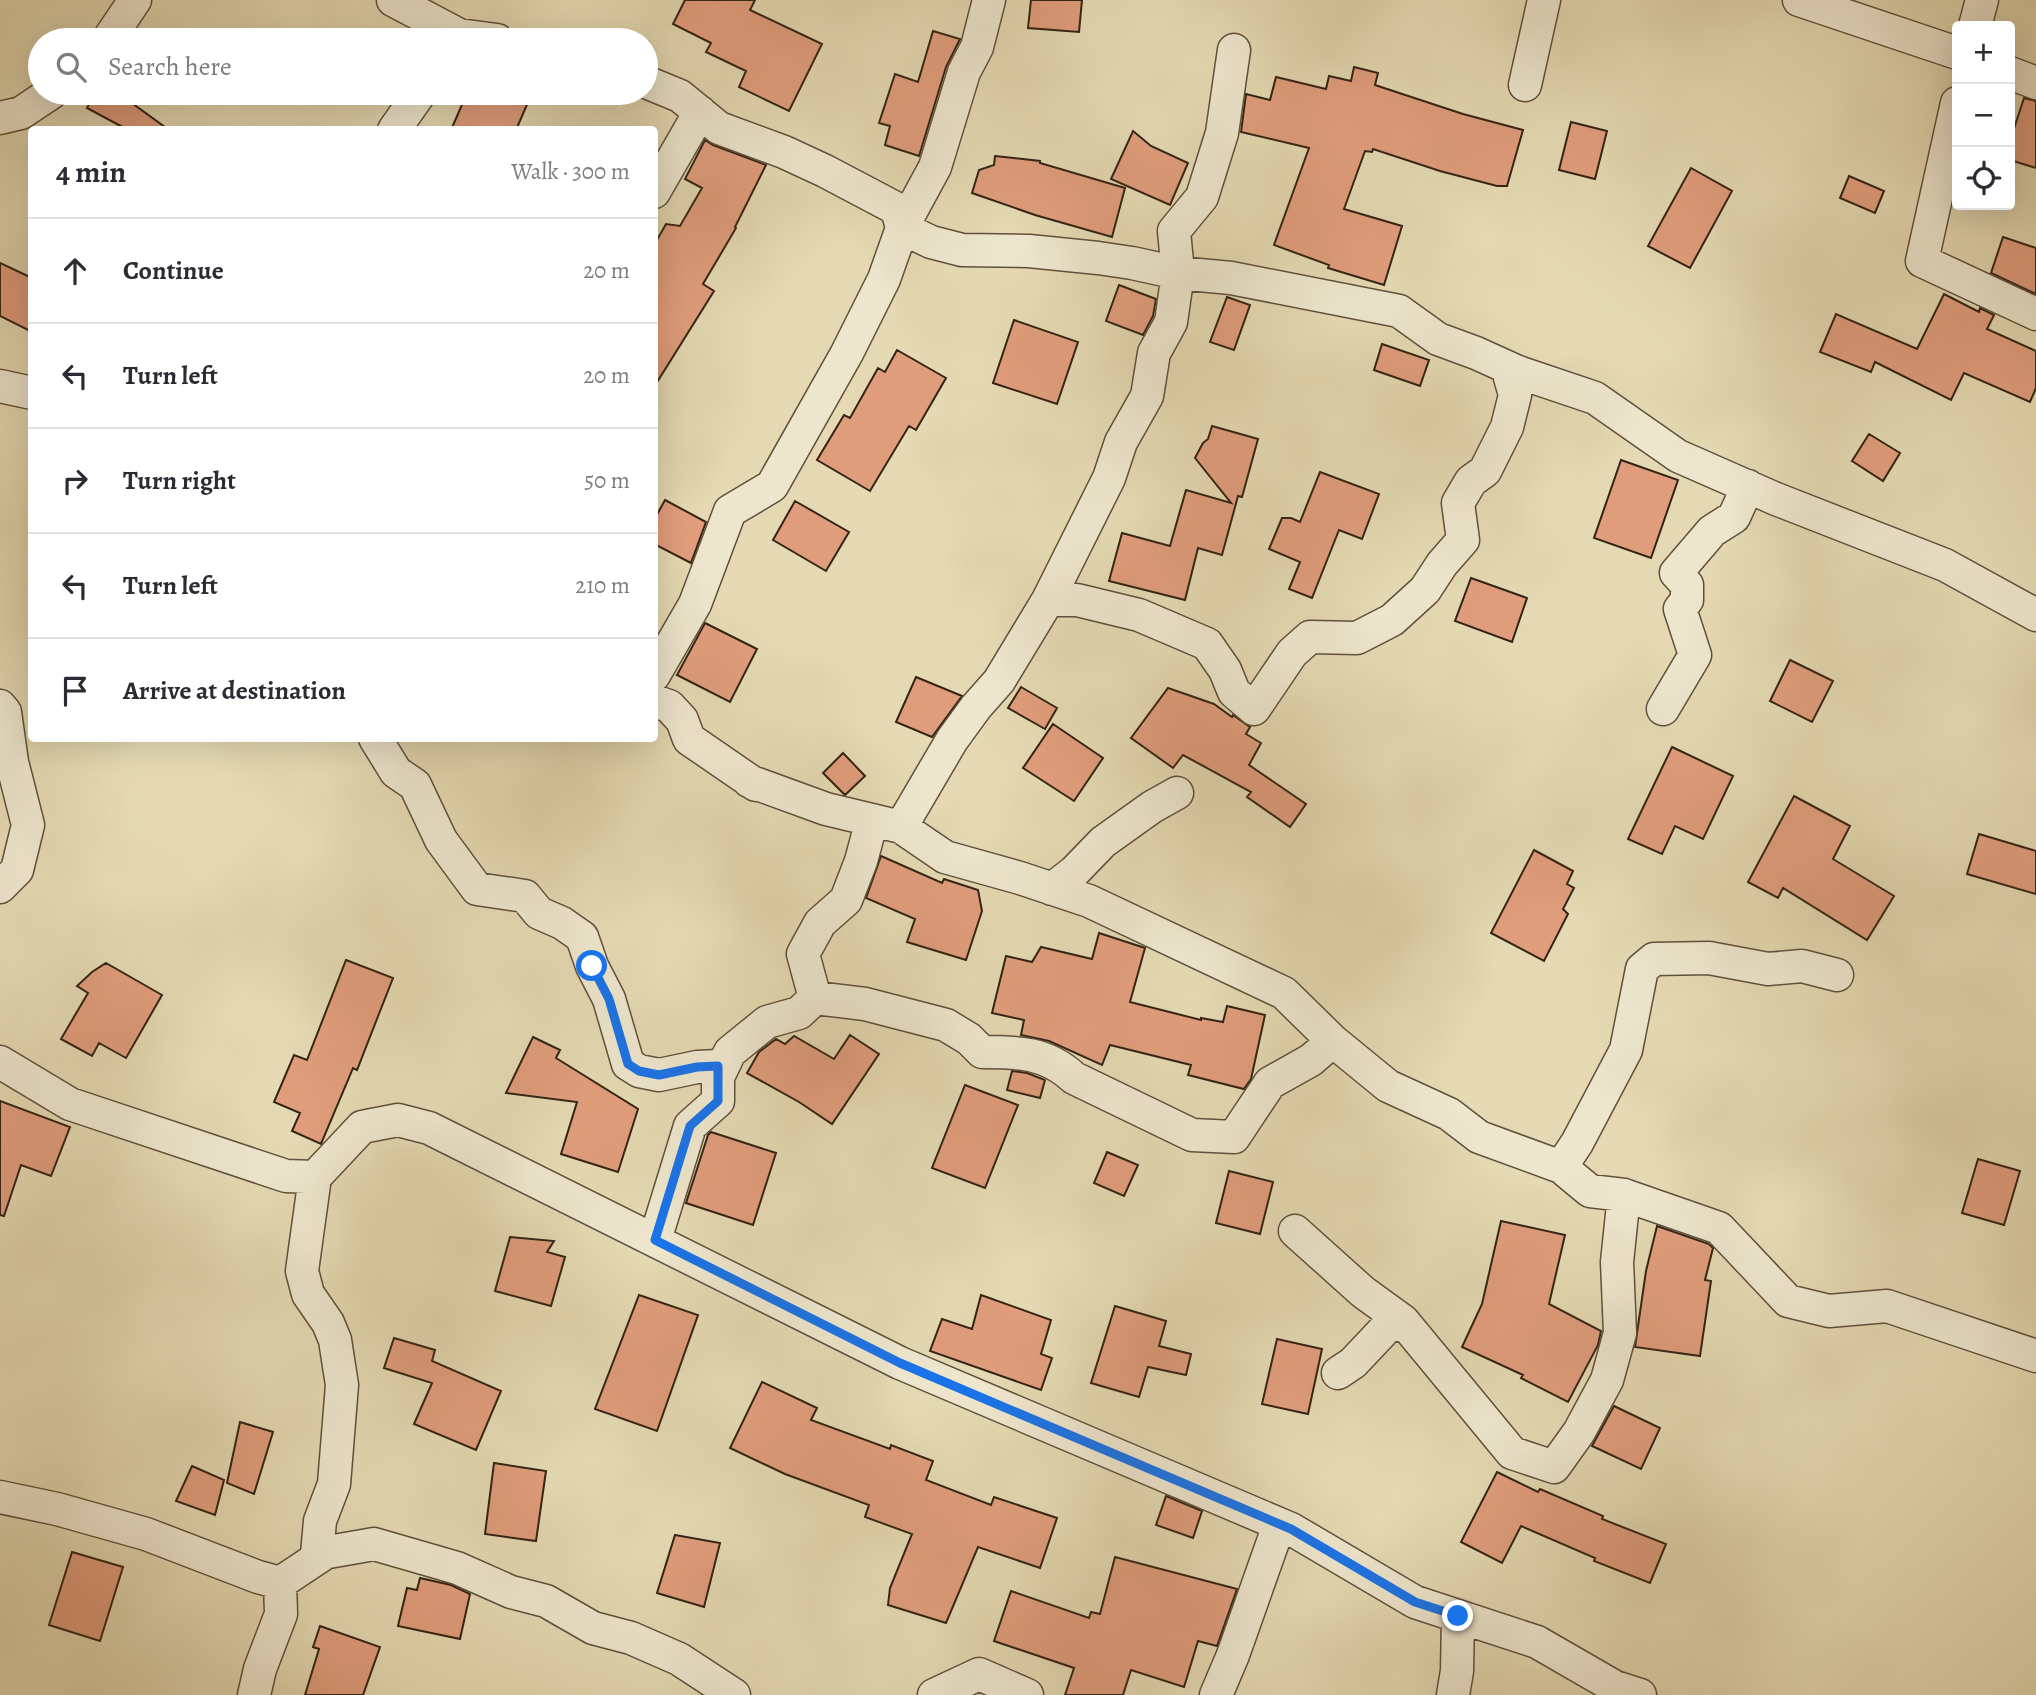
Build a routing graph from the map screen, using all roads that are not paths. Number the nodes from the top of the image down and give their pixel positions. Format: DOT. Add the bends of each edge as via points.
graph roads {
  1 [pos="135,0"];
  2 [pos="393,0"];
  3 [pos="989,0"];
  4 [pos="1544,0"];
  5 [pos="1799,0"];
  6 [pos="1982,0"];
  7 [pos="1976,21"];
  8 [pos="115,28"];
  9 [pos="441,28"];
  10 [pos="1234,50"];
  11 [pos="1952,51"];
  12 [pos="2015,75"];
  13 [pos="2036,83"];
  14 [pos="1525,85"];
  15 [pos="658,87"];
  16 [pos="33,105"];
  17 [pos="412,105"];
  18 [pos="700,112"];
  19 [pos="0,118"];
  20 [pos="397,126"];
  21 [pos="1952,126"];
  22 [pos="658,185"];
  23 [pos="902,228"];
  24 [pos="1178,273"];
  25 [pos="2036,314"];
  26 [pos="1507,367"];
  27 [pos="0,386"];
  28 [pos="28,392"];
  29 [pos="1748,486"];
  30 [pos="1048,600"];
  31 [pos="2036,615"];
  32 [pos="658,668"];
  33 [pos="658,702"];
  34 [pos="0,706"];
  35 [pos="1663,709"];
  36 [pos="377,742"];
  37 [pos="1177,793"];
  38 [pos="887,823"];
  39 [pos="0,887"];
  40 [pos="1052,889"];
  41 [pos="1837,975"];
  42 [pos="815,998"];
  43 [pos="1333,1041"];
  44 [pos="0,1062"];
  45 [pos="718,1077"];
  46 [pos="1560,1167"];
  47 [pos="315,1177"];
  48 [pos="1624,1195"];
  49 [pos="1295,1231"];
  50 [pos="655,1240"];
  51 [pos="1403,1321"];
  52 [pos="2036,1356"];
  53 [pos="1338,1373"];
  54 [pos="0,1497"];
  55 [pos="1277,1523"];
  56 [pos="325,1553"];
  57 [pos="280,1583"];
  58 [pos="1458,1616"];
  59 [pos="254,1695"];
  60 [pos="733,1695"];
  61 [pos="933,1695"];
  62 [pos="1027,1695"];
  63 [pos="1216,1695"];
  64 [pos="1453,1695"];
  65 [pos="1640,1695"];
  1 -- 8 [label="street"];
  2 -- 9 [label="street"];
  3 -- 23 [label="street" via="935,167"];
  4 -- 14 [label="street"];
  5 -- 11 [label="street"];
  6 -- 7 [label="street"];
  10 -- 24 [label="street" via="1222,133 1202,197 1174,231"];
  12 -- 13 [label="street"];
  15 -- 18 [label="street"];
  16 -- 19 [label="street"];
  17 -- 20 [label="street"];
  18 -- 22 [label="street"];
  18 -- 23 [label="street" via="719,128 784,152 897,208"];
  21 -- 25 [label="street" via="1922,261"];
  23 -- 24 [label="street" via="962,250 1098,258"];
  23 -- 32 [label="street" via="884,279 847,353 772,486 730,511 695,604"];
  24 -- 26 [label="street" via="1231,278 1399,312 1438,339"];
  24 -- 30 [label="street" via="1171,322 1154,353 1147,396"];
  26 -- 29 [label="street" via="1595,398 1678,456"];
  26 -- 30 [label="street" via="1515,395 1507,427 1485,471 1471,481 1458,503 1463,540 1425,590 1392,620 1357,638 1310,637 1292,653 1254,709 1234,692 1207,644 1139,615 1077,600"];
  27 -- 28 [label="street"];
  29 -- 31 [label="street" via="1945,565"];
  29 -- 35 [label="street" via="1734,517 1712,531 1676,573 1687,585 1687,600 1680,609 1695,655"];
  30 -- 38 [label="street" via="999,681"];
  33 -- 38 [label="street" via="669,706 682,720 689,739 752,783 826,809"];
  34 -- 39 [label="street" via="28,825 17,870"];
  36 -- 45 [label="street" via="396,772 415,785 441,840 477,889 525,896 539,913 582,937 609,999 628,1064 659,1075 718,1066"];
  37 -- 40 [label="street" via="1103,842"];
  38 -- 40 [label="street" via="945,857"];
  38 -- 42 [label="street" via="861,860 846,900 820,923 803,954"];
  40 -- 43 [label="street" via="1088,901 1284,992"];
  41 -- 46 [label="street" via="1802,966 1768,968 1709,958 1654,959 1642,969 1626,1050"];
  42 -- 43 [label="street" via="865,1004 946,1025 982,1052 1034,1055 1192,1135 1234,1137 1270,1083 1311,1060"];
  42 -- 45 [label="street" via="799,1013 766,1022 730,1052"];
  43 -- 46 [label="street" via="1388,1086 1449,1114 1479,1137"];
  44 -- 47 [label="street" via="70,1104 286,1176"];
  45 -- 50 [label="street" via="718,1101 690,1126"];
  46 -- 48 [label="street" via="1590,1191"];
  47 -- 50 [label="street" via="362,1128 398,1120 429,1128"];
  47 -- 56 [label="street" via="302,1271 308,1294 335,1340 342,1385 334,1483 320,1521 317,1554"];
  48 -- 51 [label="street" via="1617,1262 1620,1333 1607,1380 1554,1467 1512,1453"];
  48 -- 52 [label="street" via="1720,1228 1788,1301 1829,1311 1887,1306"];
  49 -- 51 [label="street"];
  50 -- 55 [label="street" via="900,1363"];
  51 -- 53 [label="street" via="1386,1328"];
  54 -- 57 [label="street" via="146,1534"];
  55 -- 58 [label="street" via="1415,1602"];
  55 -- 63 [label="street"];
  56 -- 57 [label="street"];
  56 -- 60 [label="street" via="374,1544 457,1568 511,1592 546,1601 593,1628 679,1659"];
  57 -- 59 [label="street" via="281,1614"];
  58 -- 64 [label="street"];
  58 -- 65 [label="street" via="1537,1642 1615,1687"];
  61 -- 62 [label="street" via="979,1674"];
}
